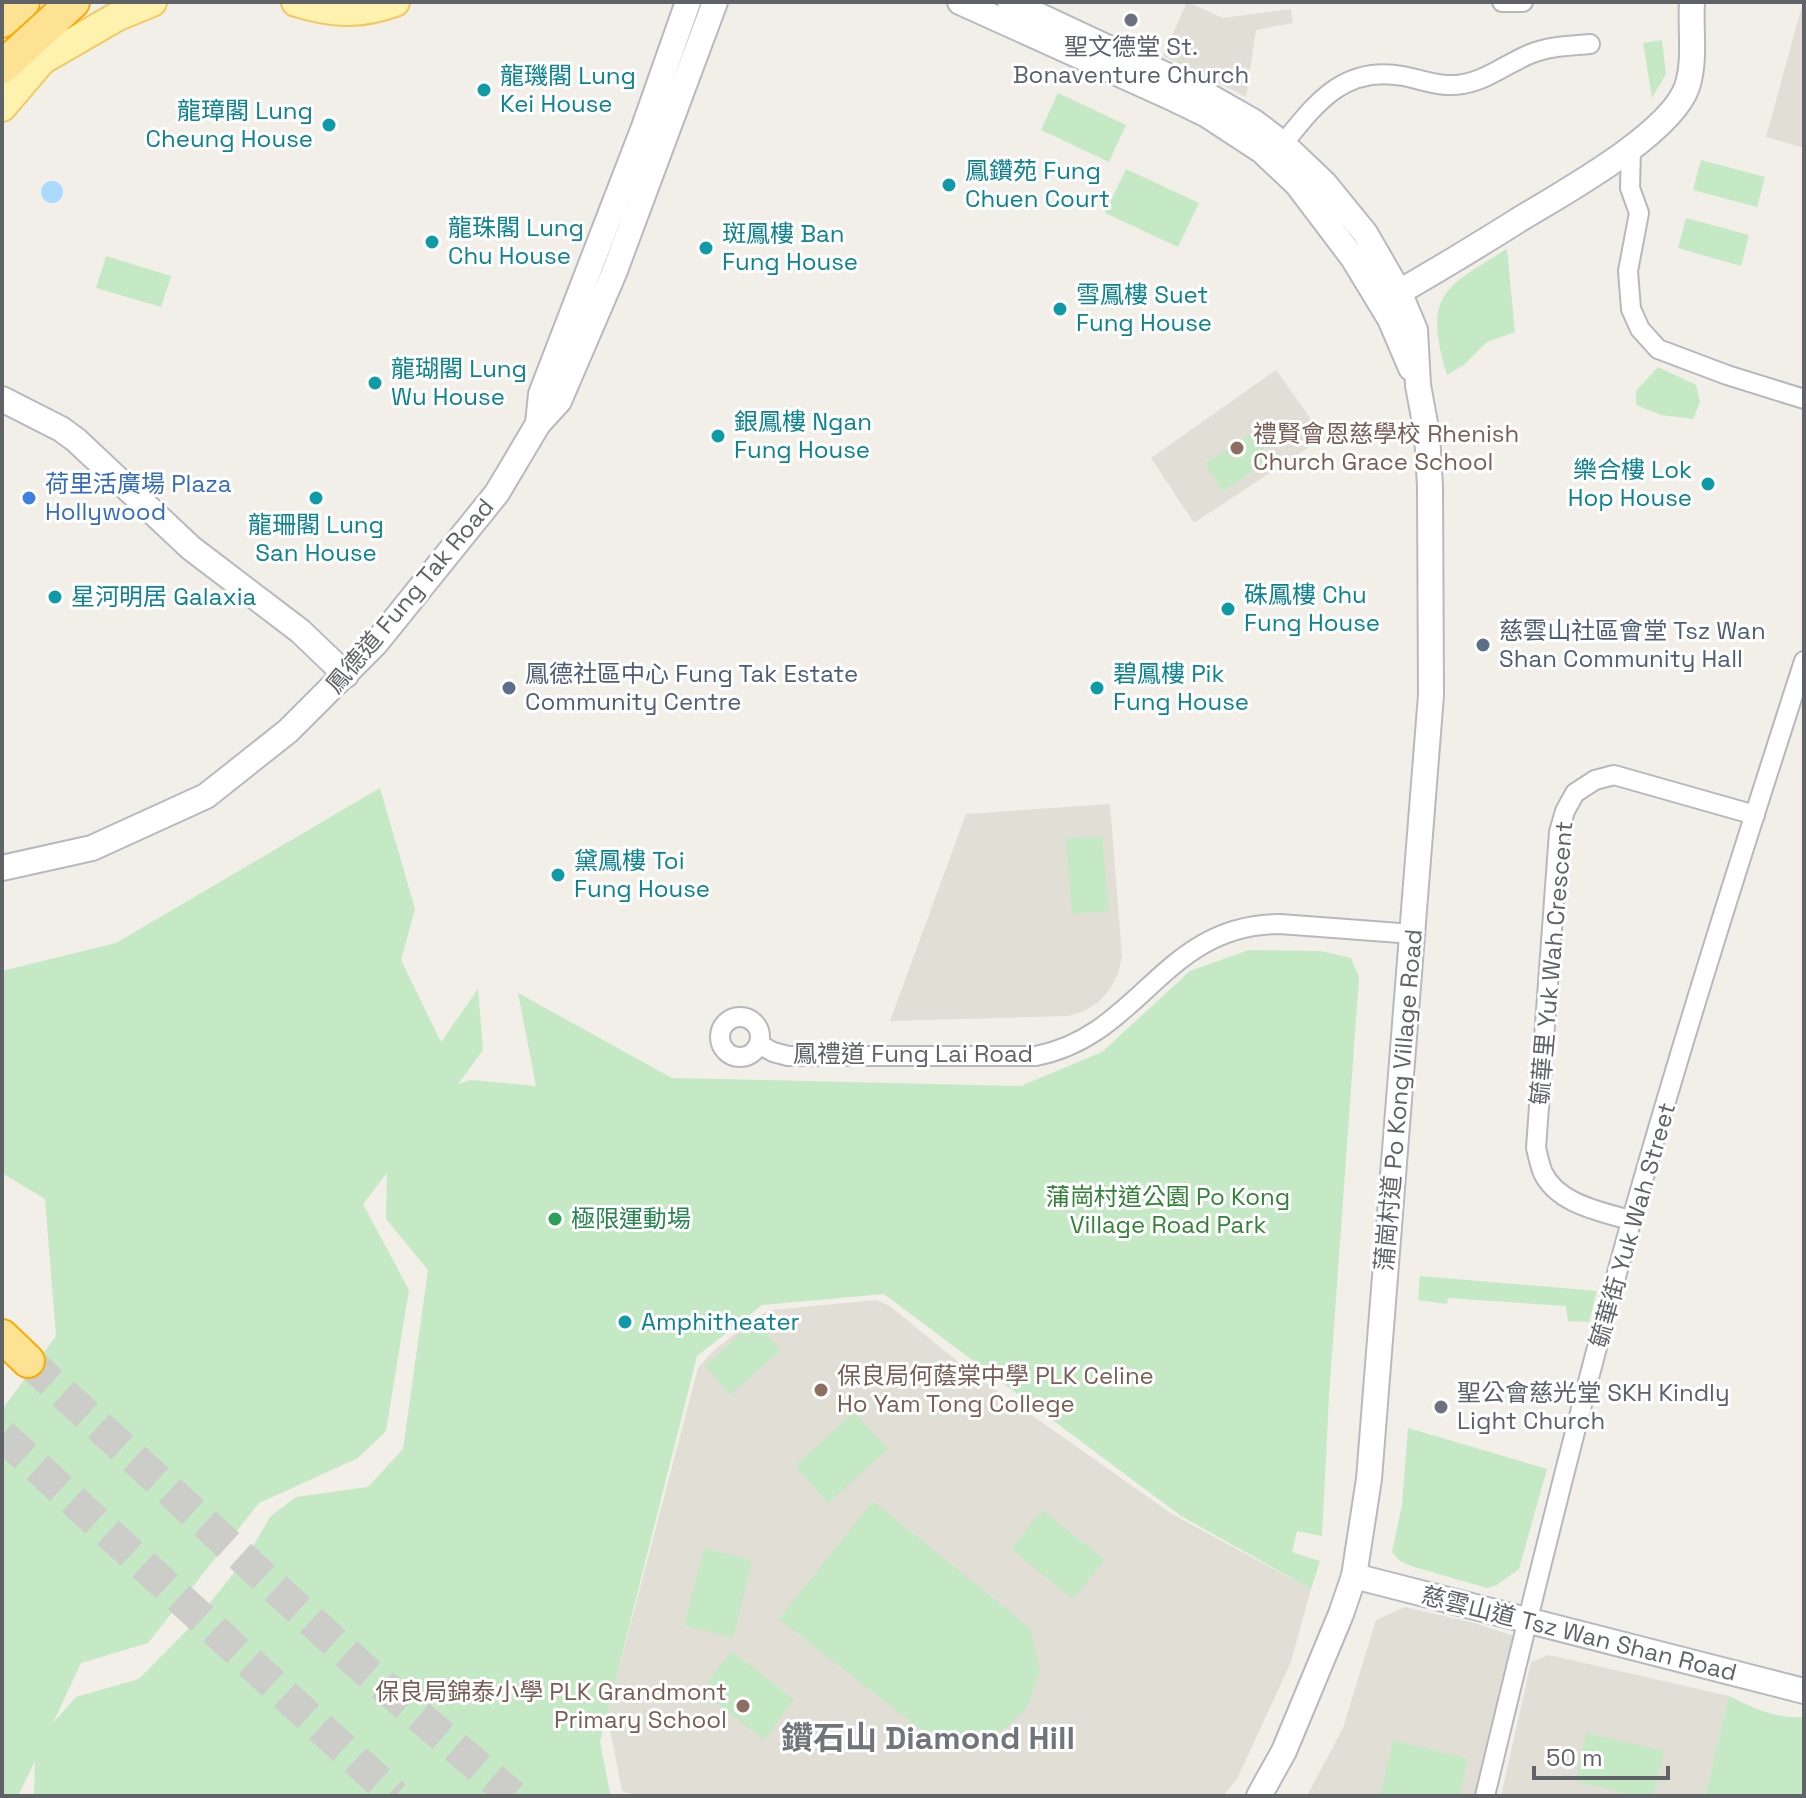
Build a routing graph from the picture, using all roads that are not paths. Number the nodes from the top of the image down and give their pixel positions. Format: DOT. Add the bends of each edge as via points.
graph roads {
  1 [pos="23,2"];
  2 [pos="152,2"];
  3 [pos="296,2"];
  4 [pos="395,2"];
  5 [pos="688,2"];
  6 [pos="715,2"];
  7 [pos="960,2"];
  8 [pos="1010,2"];
  9 [pos="1502,2"];
  10 [pos="1523,2"];
  11 [pos="1692,2"];
  12 [pos="67,8"];
  13 [pos="2,21"];
  14 [pos="1590,44"];
  15 [pos="42,60"];
  16 [pos="2,67"];
  17 [pos="2,107"];
  18 [pos="1283,144"];
  19 [pos="1631,148"];
  20 [pos="1600,170"];
  21 [pos="1630,188"];
  22 [pos="1390,297"];
  23 [pos="2,399"];
  24 [pos="1804,399"];
  25 [pos="538,424"];
  26 [pos="1804,661"];
  27 [pos="346,675"];
  28 [pos="1755,815"];
  29 [pos="2,868"];
  30 [pos="1413,934"];
  31 [pos="759,1044"];
  32 [pos="1632,1221"];
  33 [pos="2,1336"];
  34 [pos="28,1361"];
  35 [pos="1354,1576"];
  36 [pos="1527,1622"];
  37 [pos="1804,1691"];
  38 [pos="1259,1796"];
  39 [pos="1485,1796"];
  1 -- 13 [label="highway"];
  2 -- 15 [label="main road"];
  3 -- 4 [label="main road" via="343,12"];
  5 -- 25 [label="main road, 鳳德道 Fung Tak Road" via="541,394"];
  6 -- 25 [label="main road, 鳳德道 Fung Tak Road" via="572,374 559,401"];
  7 -- 22 [label="main road, 蒲崗村道 Po Kong Village Road" via="1207,115 1262,151 1297,184"];
  8 -- 18 [label="main road, 蒲崗村道 Po Kong Village Road" via="1198,90"];
  9 -- 10 [label="street"];
  11 -- 19 [label="main road" via="1687,86 1679,102"];
  12 -- 15 [label="main road"];
  12 -- 16 [label="highway"];
  14 -- 18 [label="street" via="1540,50 1465,84 1389,74 1354,79 1319,101"];
  15 -- 17 [label="main road"];
  18 -- 22 [label="main road, 蒲崗村道 Po Kong Village Road" via="1347,208 1382,260"];
  19 -- 20 [label="main road"];
  19 -- 21 [label="street"];
  20 -- 21 [label="street"];
  20 -- 22 [label="main road"];
  21 -- 24 [label="street" via="1639,213 1628,271 1631,309 1640,329 1658,349"];
  22 -- 30 [label="main road, 蒲崗村道 Po Kong Village Road" via="1418,385 1430,475 1431,695"];
  23 -- 27 [label="main road" via="76,440 191,548 300,631"];
  25 -- 27 [label="main road, 鳳德道 Fung Tak Road" via="497,493"];
  26 -- 28 [label="street, 毓華街 Yuk Wah Street"];
  27 -- 29 [label="main road, 鳳德道 Fung Tak Road" via="288,731 206,796 92,848"];
  28 -- 32 [label="street, 毓華街 Yuk Wah Street"];
  28 -- 32 [label="street, 毓華里 Yuk Wah Crescent" via="1614,775 1575,793 1565,811 1555,866 1536,1148 1543,1172 1562,1195"];
  30 -- 31 [label="street, 鳳禮道 Fung Lai Road" via="1280,924 1233,930 1199,944 1088,1038 1036,1056 788,1056"];
  30 -- 35 [label="main road, 蒲崗村道 Po Kong Village Road" via="1369,1479"];
  32 -- 36 [label="street, 毓華街 Yuk Wah Street"];
  33 -- 34 [label="highway"];
  35 -- 36 [label="main road, 慈雲山道 Tsz Wan Shan Road"];
  35 -- 38 [label="main road, 蒲崗村道 Po Kong Village Road" via="1329,1647"];
  36 -- 37 [label="main road, 慈雲山道 Tsz Wan Shan Road"];
  36 -- 39 [label="street, 毓華街 Yuk Wah Street"];
}
